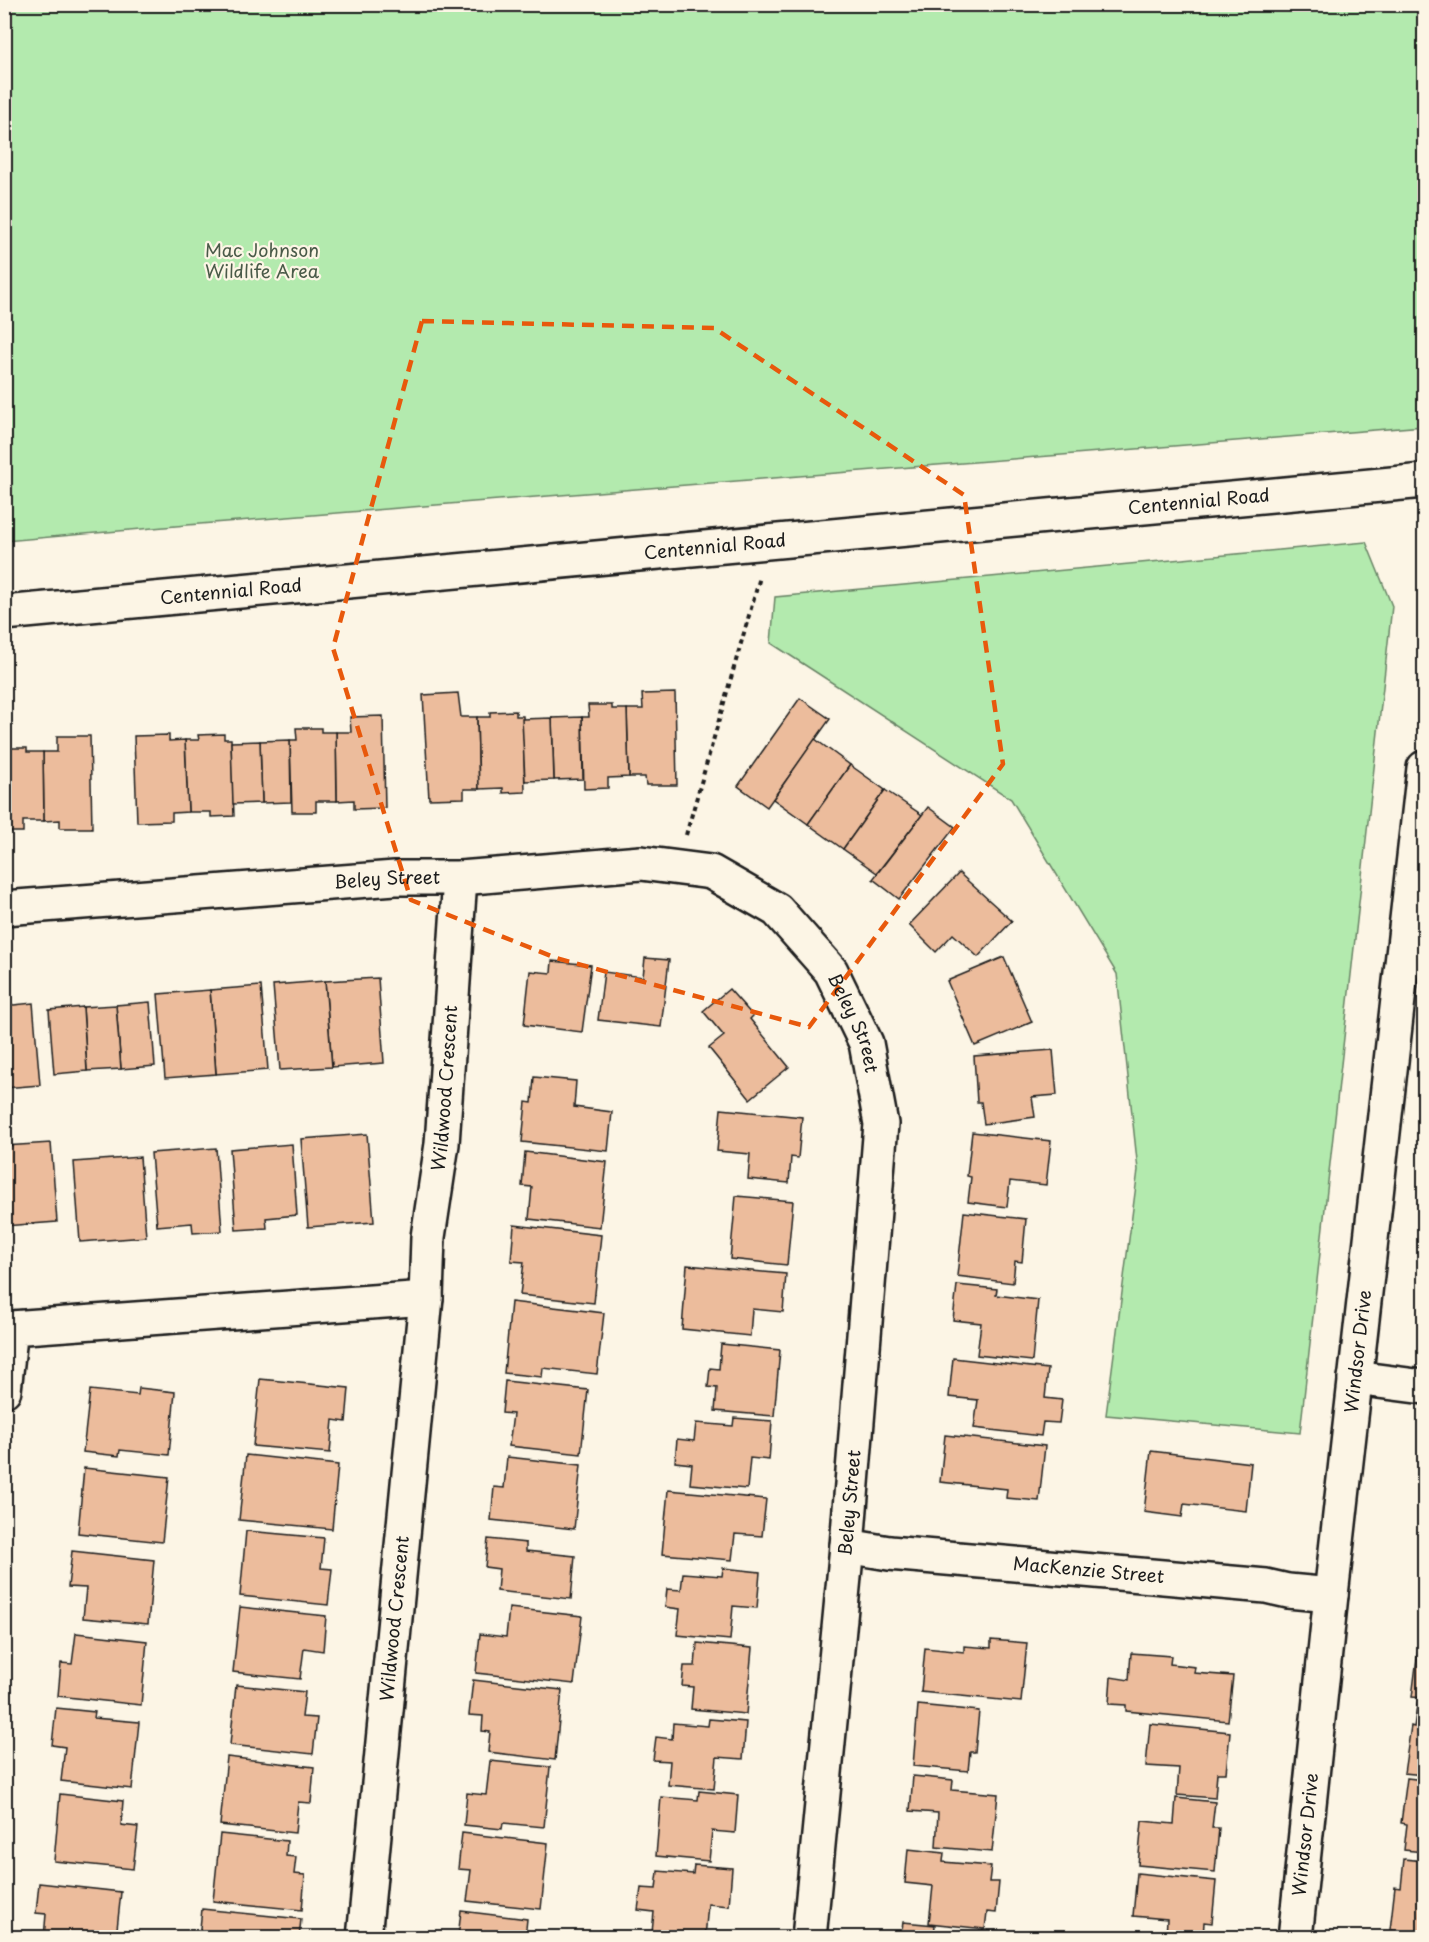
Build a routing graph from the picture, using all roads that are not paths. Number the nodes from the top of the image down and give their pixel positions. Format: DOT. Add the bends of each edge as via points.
graph roads {
  1 [pos="1425,481"];
  2 [pos="4,613"];
  3 [pos="1425,768"];
  4 [pos="460,878"];
  5 [pos="4,908"];
  6 [pos="426,1298"];
  7 [pos="1355,1378"];
  8 [pos="1425,1387"];
  9 [pos="4,1390"];
  10 [pos="847,1546"];
  11 [pos="1331,1595"];
  12 [pos="364,1938"];
  13 [pos="809,1938"];
  14 [pos="1295,1938"];
  1 -- 2 [label="street, Centennial Road"];
  3 -- 7 [label="street, Windsor Drive"];
  4 -- 5 [label="street, Beley Street" via="395,878"];
  4 -- 6 [label="street, Wildwood Crescent" via="442,1144 428,1237"];
  4 -- 10 [label="street, Beley Street" via="641,863 711,872 777,910 831,971 866,1043 881,1124"];
  6 -- 9 [label="street" via="10,1328"];
  6 -- 12 [label="street, Wildwood Crescent"];
  7 -- 8 [label="street"];
  7 -- 11 [label="street, Windsor Drive"];
  10 -- 11 [label="street, MacKenzie Street"];
  10 -- 13 [label="street, Beley Street"];
  11 -- 14 [label="street, Windsor Drive"];
}
